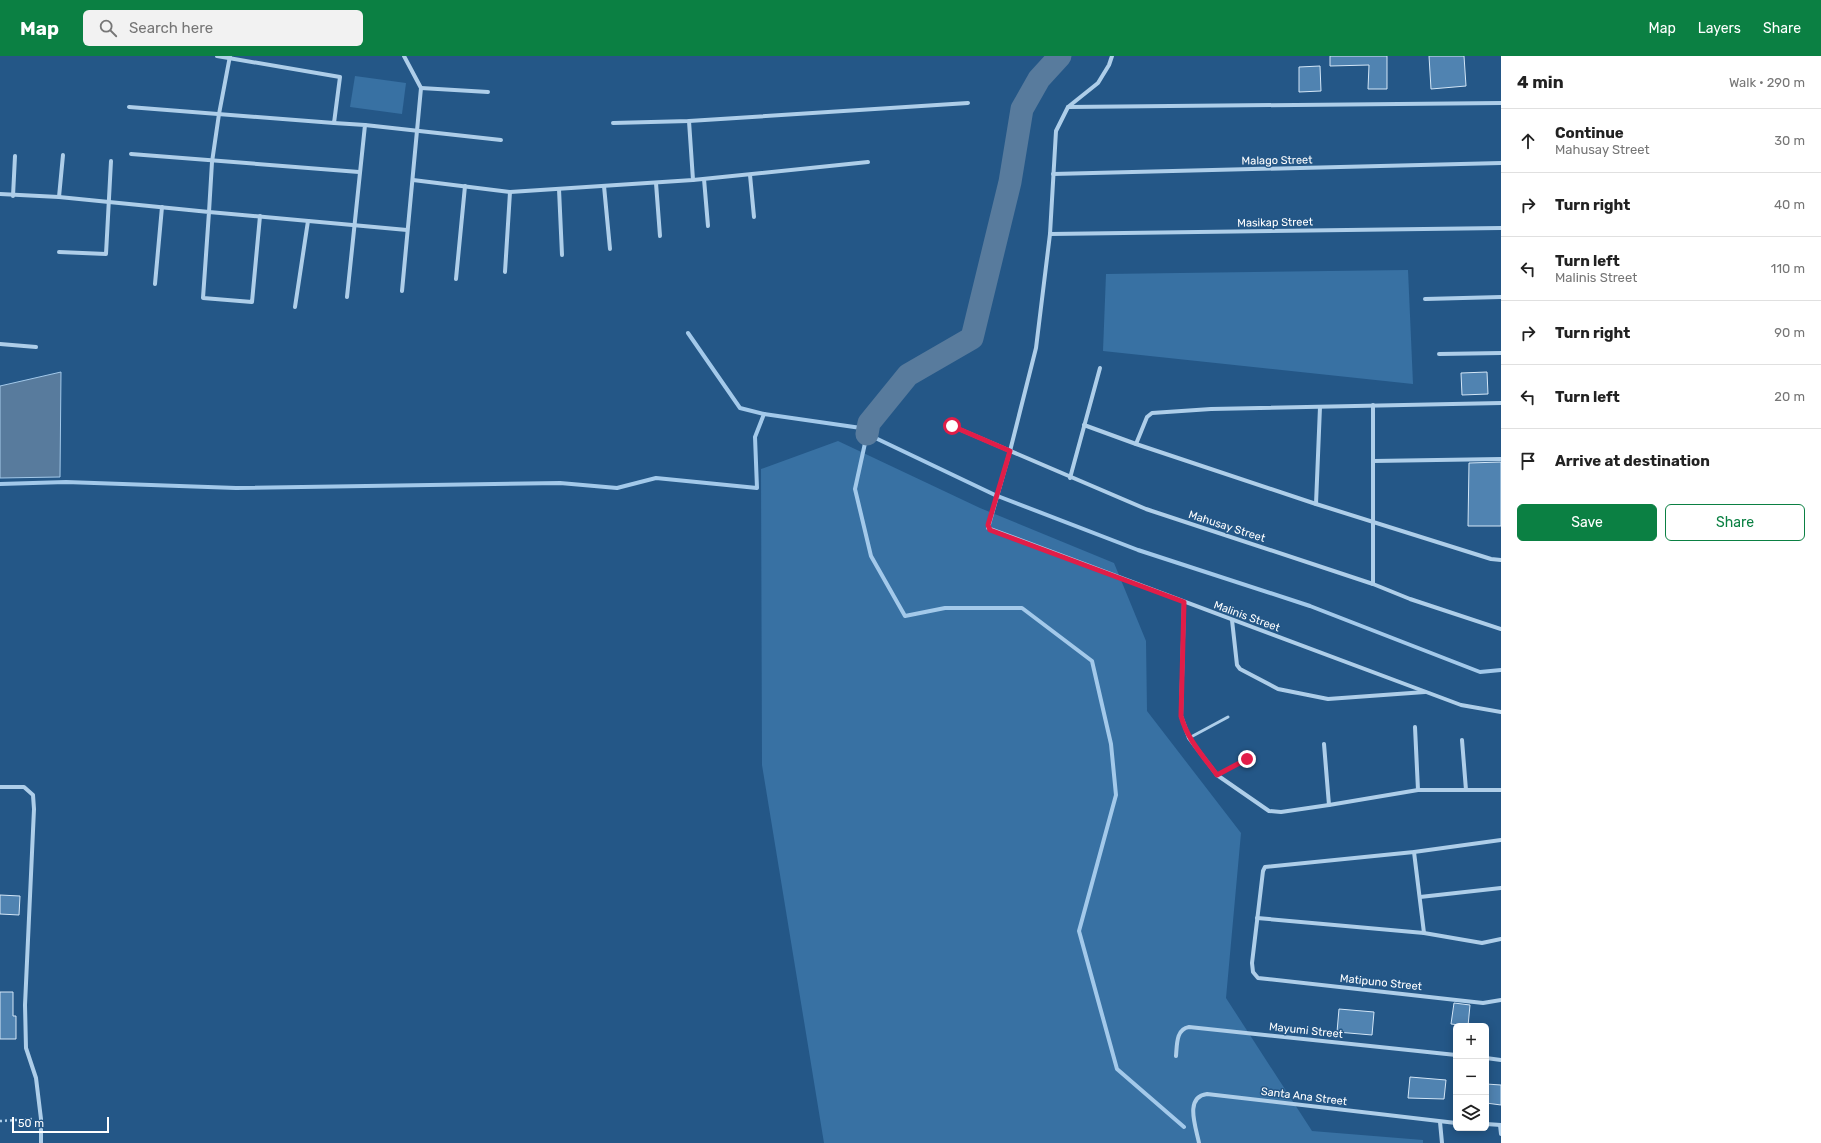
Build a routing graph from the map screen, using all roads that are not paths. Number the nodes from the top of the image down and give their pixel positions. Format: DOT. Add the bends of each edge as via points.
graph roads {
  1 [pos="218,56"];
  2 [pos="404,56"];
  3 [pos="1112,56"];
  4 [pos="230,57"];
  5 [pos="421,88"];
  6 [pos="488,92"];
  7 [pos="968,103"];
  8 [pos="1501,103"];
  9 [pos="129,107"];
  10 [pos="1068,107"];
  11 [pos="219,114"];
  12 [pos="689,121"];
  13 [pos="334,123"];
  14 [pos="613,123"];
  15 [pos="365,125"];
  16 [pos="417,130"];
  17 [pos="501,140"];
  18 [pos="132,154"];
  19 [pos="63,155"];
  20 [pos="15,156"];
  21 [pos="111,161"];
  22 [pos="212,162"];
  23 [pos="868,162"];
  24 [pos="1501,163"];
  25 [pos="359,172"];
  26 [pos="1053,174"];
  27 [pos="750,175"];
  28 [pos="704,179"];
  29 [pos="413,180"];
  30 [pos="693,180"];
  31 [pos="656,183"];
  32 [pos="465,186"];
  33 [pos="604,186"];
  34 [pos="559,189"];
  35 [pos="510,192"];
  36 [pos="0,194"];
  37 [pos="13,196"];
  38 [pos="59,197"];
  39 [pos="109,203"];
  40 [pos="162,207"];
  41 [pos="209,212"];
  42 [pos="260,216"];
  43 [pos="754,216"];
  44 [pos="308,221"];
  45 [pos="354,226"];
  46 [pos="708,226"];
  47 [pos="1501,228"];
  48 [pos="407,230"];
  49 [pos="1050,234"];
  50 [pos="660,236"];
  51 [pos="610,249"];
  52 [pos="59,252"];
  53 [pos="562,255"];
  54 [pos="505,272"];
  55 [pos="456,279"];
  56 [pos="155,284"];
  57 [pos="402,291"];
  58 [pos="347,296"];
  59 [pos="1501,298"];
  60 [pos="1425,299"];
  61 [pos="295,308"];
  62 [pos="0,344"];
  63 [pos="36,347"];
  64 [pos="1501,353"];
  65 [pos="1439,354"];
  66 [pos="1100,368"];
  67 [pos="1501,403"];
  68 [pos="1320,406"];
  69 [pos="1373,406"];
  70 [pos="1084,425"];
  71 [pos="952,426"];
  72 [pos="1136,444"];
  73 [pos="1010,451"];
  74 [pos="1501,459"];
  75 [pos="1373,462"];
  76 [pos="1070,478"];
  77 [pos="1316,504"];
  78 [pos="1374,521"];
  79 [pos="1501,560"];
  80 [pos="1373,584"];
  81 [pos="1184,602"];
  82 [pos="1232,620"];
  83 [pos="1501,629"];
  84 [pos="1426,692"];
  85 [pos="1501,712"];
  86 [pos="1228,717"];
  87 [pos="1415,727"];
  88 [pos="1189,738"];
  89 [pos="1462,740"];
  90 [pos="1324,744"];
  91 [pos="1247,759"];
  92 [pos="1217,775"];
  93 [pos="0,787"];
  94 [pos="1418,790"];
  95 [pos="1466,790"];
  96 [pos="1501,790"];
  97 [pos="1329,805"];
  98 [pos="1501,840"];
  99 [pos="1414,852"];
  100 [pos="1501,888"];
  101 [pos="1420,897"];
  102 [pos="1257,918"];
  103 [pos="1424,933"];
  104 [pos="1501,939"];
  105 [pos="1501,1000"];
  106 [pos="1453,1055"];
  107 [pos="1176,1056"];
  108 [pos="1489,1058"];
  109 [pos="1501,1060"];
  110 [pos="1440,1122"];
  111 [pos="1453,1123"];
  112 [pos="1489,1124"];
  113 [pos="1501,1125"];
  114 [pos="1501,1134"];
  115 [pos="41,1143"];
  116 [pos="1199,1143"];
  117 [pos="1442,1143"];
  1 -- 4 [label="street"];
  2 -- 5 [label="street"];
  3 -- 10 [label="street" via="1098,82"];
  4 -- 11 [label="street"];
  4 -- 13 [label="street" via="340,77"];
  5 -- 6 [label="street"];
  5 -- 16 [label="street"];
  7 -- 12 [label="street"];
  8 -- 10 [label="street"];
  9 -- 11 [label="street"];
  10 -- 26 [label="street" via="1056,131"];
  11 -- 13 [label="street"];
  11 -- 22 [label="street"];
  12 -- 14 [label="street"];
  12 -- 30 [label="street"];
  13 -- 15 [label="street"];
  15 -- 16 [label="street"];
  15 -- 25 [label="street"];
  16 -- 17 [label="street"];
  16 -- 29 [label="street"];
  18 -- 22 [label="street"];
  19 -- 38 [label="street"];
  20 -- 37 [label="street"];
  21 -- 39 [label="street"];
  22 -- 25 [label="street"];
  22 -- 41 [label="street"];
  23 -- 27 [label="street"];
  24 -- 26 [label="street, Malago Street"];
  25 -- 45 [label="street"];
  26 -- 49 [label="street"];
  27 -- 28 [label="street"];
  27 -- 43 [label="street"];
  28 -- 30 [label="street"];
  28 -- 46 [label="street"];
  29 -- 32 [label="street"];
  29 -- 48 [label="street"];
  30 -- 31 [label="street"];
  31 -- 33 [label="street"];
  31 -- 50 [label="street"];
  32 -- 35 [label="street"];
  32 -- 55 [label="street"];
  33 -- 34 [label="street"];
  33 -- 51 [label="street"];
  34 -- 35 [label="street"];
  34 -- 53 [label="street"];
  35 -- 54 [label="street"];
  36 -- 37 [label="street"];
  37 -- 38 [label="street"];
  38 -- 39 [label="street"];
  39 -- 40 [label="street"];
  39 -- 52 [label="street" via="106,254"];
  40 -- 41 [label="street"];
  40 -- 56 [label="street"];
  41 -- 42 [label="street"];
  41 -- 42 [label="street" via="203,298 252,302"];
  42 -- 44 [label="street"];
  44 -- 45 [label="street"];
  44 -- 61 [label="street"];
  45 -- 48 [label="street"];
  45 -- 58 [label="street"];
  47 -- 49 [label="street, Masikap Street"];
  48 -- 57 [label="street"];
  49 -- 73 [label="street" via="1036,348"];
  59 -- 60 [label="street"];
  62 -- 63 [label="street"];
  64 -- 65 [label="street"];
  66 -- 70 [label="street"];
  67 -- 69 [label="street"];
  68 -- 69 [label="street"];
  68 -- 72 [label="street" via="1152,413 1147,417"];
  68 -- 77 [label="street"];
  69 -- 75 [label="street"];
  70 -- 72 [label="street"];
  70 -- 76 [label="street"];
  71 -- 73 [label="street, Mahusay Street"];
  72 -- 77 [label="street"];
  73 -- 76 [label="street, Mahusay Street"];
  73 -- 81 [label="street, Malinis Street" via="988,525 990,530"];
  74 -- 75 [label="street"];
  75 -- 78 [label="street"];
  76 -- 80 [label="street, Mahusay Street" via="1146,509"];
  77 -- 78 [label="street"];
  78 -- 79 [label="street"];
  78 -- 80 [label="street"];
  80 -- 83 [label="street, Mahusay Street"];
  81 -- 82 [label="street, Malinis Street"];
  81 -- 88 [label="street" via="1181,716"];
  82 -- 84 [label="street, Malinis Street"];
  82 -- 84 [label="street" via="1237,665 1278,689 1335,700"];
  84 -- 85 [label="street, Malinis Street" via="1461,705"];
  86 -- 88 [label="lane"];
  87 -- 94 [label="street"];
  88 -- 92 [label="street"];
  89 -- 95 [label="street"];
  90 -- 97 [label="street"];
  91 -- 92 [label="lane"];
  92 -- 97 [label="street" via="1269,811 1281,812"];
  93 -- 115 [label="street" via="24,787 32,795 34,809 25,1005 26,1048 36,1078 42,1119"];
  94 -- 95 [label="street"];
  94 -- 97 [label="street"];
  95 -- 96 [label="street"];
  98 -- 99 [label="street"];
  99 -- 101 [label="street"];
  99 -- 102 [label="street" via="1265,867"];
  100 -- 101 [label="street"];
  101 -- 103 [label="street"];
  102 -- 103 [label="street"];
  102 -- 105 [label="street, Matipuno Street" via="1252,963 1253,972 1258,978 1483,1003"];
  103 -- 104 [label="street" via="1482,943"];
  106 -- 107 [label="street, Mayumi Street" via="1189,1026 1180,1032"];
  108 -- 109 [label="street"];
  110 -- 111 [label="street, Santa Ana Street"];
  110 -- 116 [label="street, Santa Ana Street" via="1201,1094 1196,1098 1193,1107"];
  110 -- 117 [label="street"];
  112 -- 113 [label="street"];
  113 -- 114 [label="street"];
}
